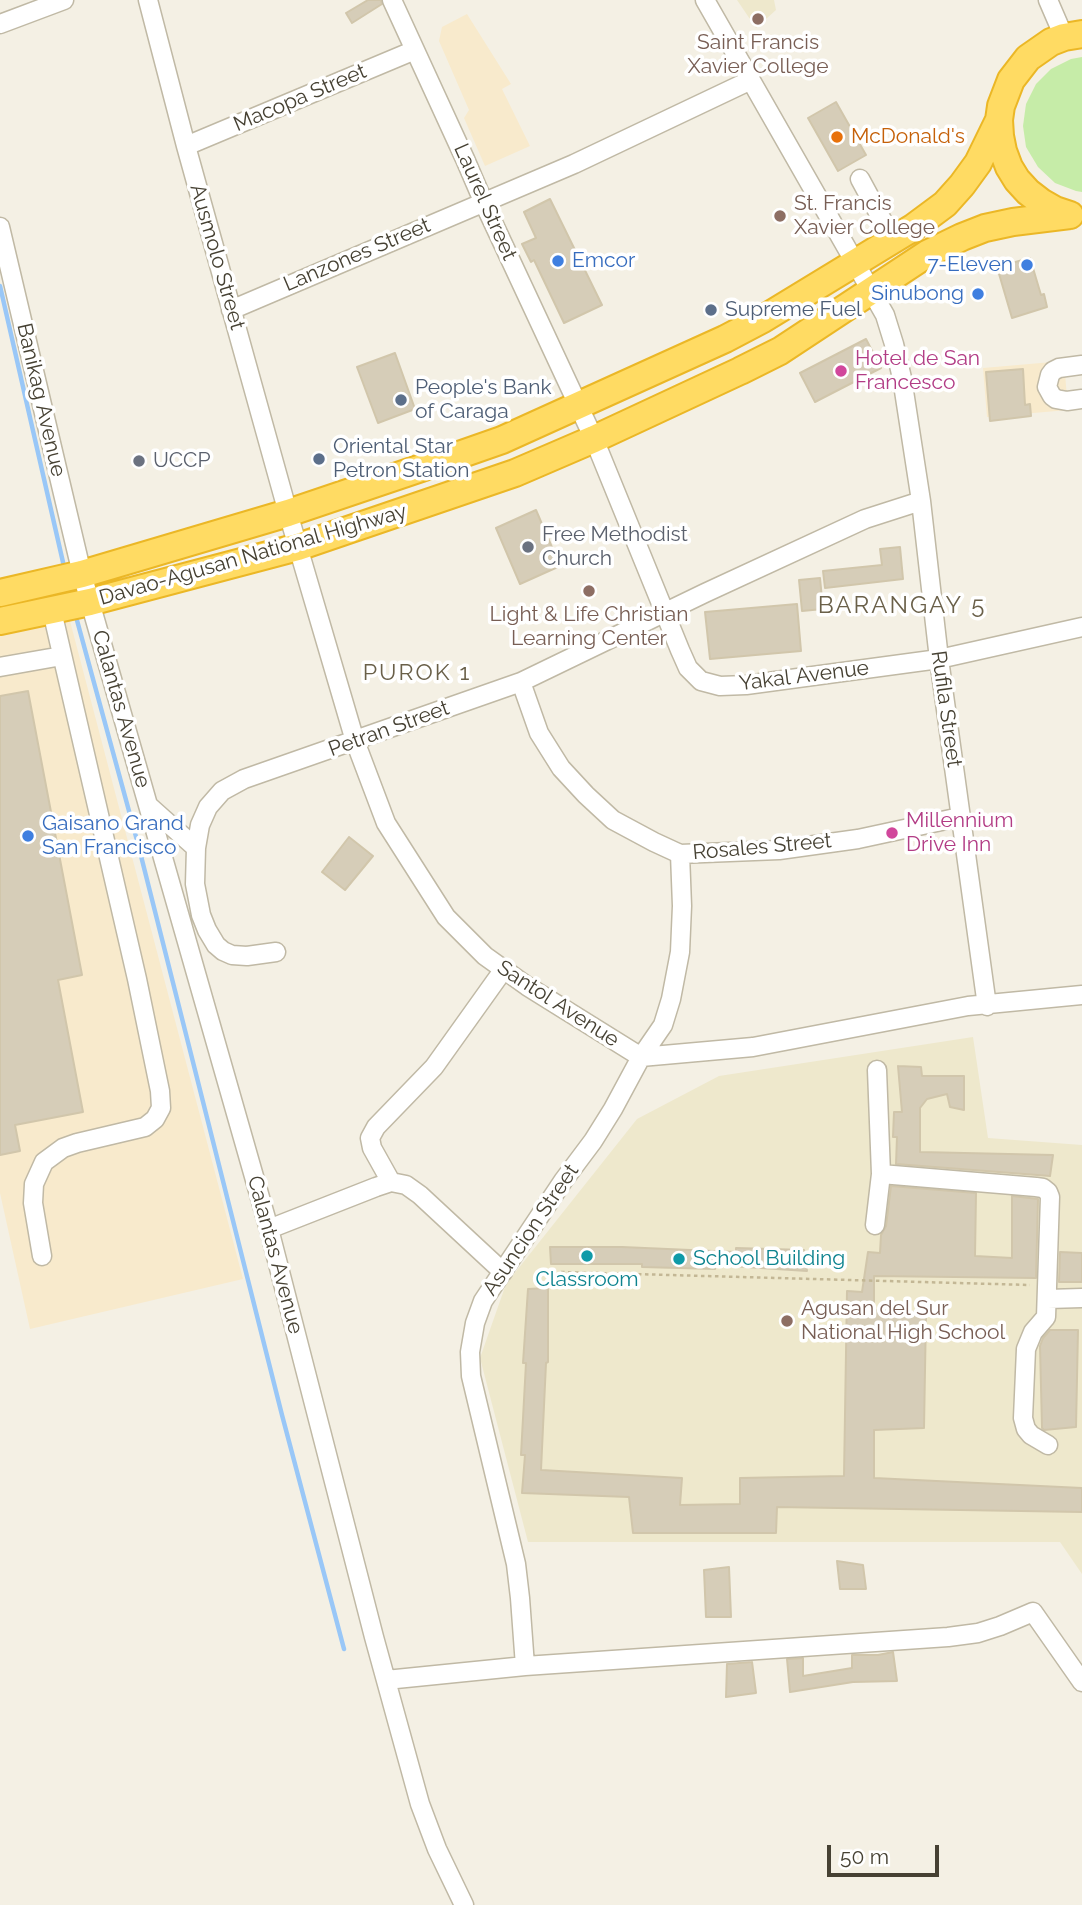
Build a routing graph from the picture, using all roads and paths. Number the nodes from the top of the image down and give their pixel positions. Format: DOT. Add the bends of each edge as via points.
graph roads {
  1 [pos="64,0"];
  2 [pos="148,0"];
  3 [pos="392,0"];
  4 [pos="705,0"];
  5 [pos="1048,0"];
  6 [pos="0,24"];
  7 [pos="1073,35"];
  8 [pos="415,50"];
  9 [pos="751,80"];
  10 [pos="999,120"];
  11 [pos="186,146"];
  12 [pos="860,179"];
  13 [pos="483,201"];
  14 [pos="1076,216"];
  15 [pos="0,227"];
  16 [pos="893,240"];
  17 [pos="855,263"];
  18 [pos="871,292"];
  19 [pos="231,310"];
  20 [pos="1082,365"];
  21 [pos="1082,399"];
  22 [pos="578,405"];
  23 [pos="594,439"];
  24 [pos="921,501"];
  25 [pos="288,513"];
  26 [pos="174,545"];
  27 [pos="298,547"];
  28 [pos="82,573"];
  29 [pos="184,576"];
  30 [pos="0,593"];
  31 [pos="90,603"];
  32 [pos="52,611"];
  33 [pos="666,613"];
  34 [pos="0,621"];
  35 [pos="1082,627"];
  36 [pos="62,656"];
  37 [pos="939,659"];
  38 [pos="0,667"];
  39 [pos="521,682"];
  40 [pos="355,741"];
  41 [pos="149,805"];
  42 [pos="960,817"];
  43 [pos="195,848"];
  44 [pos="680,854"];
  45 [pos="276,952"];
  46 [pos="504,970"];
  47 [pos="1082,995"];
  48 [pos="987,1006"];
  49 [pos="641,1057"];
  50 [pos="877,1070"];
  51 [pos="881,1174"];
  52 [pos="391,1182"];
  53 [pos="875,1225"];
  54 [pos="269,1229"];
  55 [pos="42,1255"];
  56 [pos="503,1272"];
  57 [pos="561,1272"];
  58 [pos="1047,1292"];
  59 [pos="1082,1298"];
  60 [pos="1048,1445"];
  61 [pos="525,1666"];
  62 [pos="386,1680"];
  63 [pos="1082,1682"];
  64 [pos="464,1905"];
  1 -- 6 [label="street"];
  2 -- 11 [label="street, Ausmolo Street"];
  3 -- 8 [label="street, Laurel Street"];
  4 -- 9 [label="street, Rufila Street"];
  5 -- 7 [label="street"];
  7 -- 10 [label="highway" via="1039,49 1018,68 1005,92"];
  8 -- 11 [label="street, Macopa Street"];
  8 -- 13 [label="street, Laurel Street"];
  9 -- 13 [label="street, Lanzones Street" via="574,164"];
  9 -- 17 [label="street, Rufila Street"];
  10 -- 14 [label="highway" via="1003,152 1017,180 1041,202"];
  10 -- 16 [label="highway, Davao-Agusan National Highway" via="962,185 944,204"];
  11 -- 19 [label="street, Ausmolo Street"];
  12 -- 16 [label="street"];
  13 -- 19 [label="street, Lanzones Street"];
  13 -- 22 [label="street, Laurel Street"];
  14 -- 18 [label="highway, Davao-Agusan National Highway" via="985,228 927,254"];
  15 -- 28 [label="street, Banikag Avenue"];
  16 -- 17 [label="highway, Davao-Agusan National Highway"];
  17 -- 18 [label="street, Rufila Street"];
  17 -- 22 [label="highway, Davao-Agusan National Highway" via="734,334"];
  18 -- 23 [label="highway, Davao-Agusan National Highway" via="780,351"];
  18 -- 24 [label="street, Rufila Street" via="885,314 902,377"];
  19 -- 25 [label="street, Ausmolo Street"];
  20 -- 21 [label="street" via="1054,371 1047,387 1056,399"];
  22 -- 23 [label="street, Yakal Avenue"];
  22 -- 25 [label="highway, Davao-Agusan National Highway" via="502,440"];
  23 -- 27 [label="highway, Davao-Agusan National Highway" via="502,478"];
  23 -- 33 [label="street, Yakal Avenue"];
  24 -- 33 [label="street, Petran Street" via="865,519"];
  24 -- 37 [label="street, Rufila Street"];
  25 -- 26 [label="highway, Davao-Agusan National Highway"];
  25 -- 27 [label="street, Ausmolo Street"];
  26 -- 28 [label="highway, Davao-Agusan National Highway"];
  26 -- 29 [label="highway"];
  27 -- 29 [label="highway, Davao-Agusan National Highway"];
  27 -- 40 [label="street, Santol Avenue"];
  28 -- 30 [label="highway, Davao-Agusan National Highway"];
  28 -- 31 [label="street, Banikag Avenue"];
  29 -- 31 [label="highway, Davao-Agusan National Highway"];
  31 -- 32 [label="highway, Davao-Agusan National Highway"];
  31 -- 41 [label="street, Calantas Avenue"];
  32 -- 34 [label="highway, Davao-Agusan National Highway"];
  32 -- 36 [label="street"];
  33 -- 37 [label="street, Yakal Avenue" via="688,668 701,681 720,687"];
  33 -- 39 [label="street, Petran Street"];
  35 -- 37 [label="street, Yakal Avenue"];
  36 -- 38 [label="street"];
  36 -- 55 [label="street" via="138,979 161,1108 145,1127 76,1143 44,1162 34,1184 33,1203"];
  37 -- 42 [label="street, Rufila Street"];
  39 -- 40 [label="street, Petran Street"];
  39 -- 44 [label="street, Rosales Street" via="539,733 561,768 613,820"];
  40 -- 43 [label="street, Petran Street" via="222,791 208,807"];
  40 -- 46 [label="street, Santol Avenue" via="386,823 446,917"];
  41 -- 43 [label="street"];
  41 -- 54 [label="street, Calantas Avenue"];
  42 -- 44 [label="street, Rosales Street" via="858,839"];
  42 -- 48 [label="street, Rufila Street"];
  43 -- 45 [label="street, Petran Street" via="197,898 216,945 232,955"];
  44 -- 49 [label="street, Asuncion Street" via="680,952 671,999 663,1025"];
  46 -- 49 [label="street, Santol Avenue"];
  46 -- 52 [label="street" via="434,1067 370,1138"];
  47 -- 48 [label="street, Santol Avenue"];
  48 -- 49 [label="street, Santol Avenue" via="753,1047"];
  49 -- 56 [label="street, Asuncion Street" via="593,1141"];
  50 -- 51 [label="street"];
  51 -- 53 [label="street"];
  51 -- 58 [label="street" via="1048,1192"];
  52 -- 54 [label="street"];
  52 -- 56 [label="street" via="420,1195"];
  54 -- 62 [label="street, Calantas Avenue"];
  56 -- 61 [label="street, Asuncion Street" via="482,1301 475,1323 471,1376 516,1564"];
  57 -- 58 [label="path"];
  58 -- 59 [label="street"];
  58 -- 60 [label="street" via="1046,1317 1026,1349 1023,1418 1031,1435"];
  61 -- 62 [label="street"];
  61 -- 63 [label="street" via="948,1637 978,1633 1033,1612"];
  62 -- 64 [label="street, Calantas Avenue" via="420,1804"];
}
